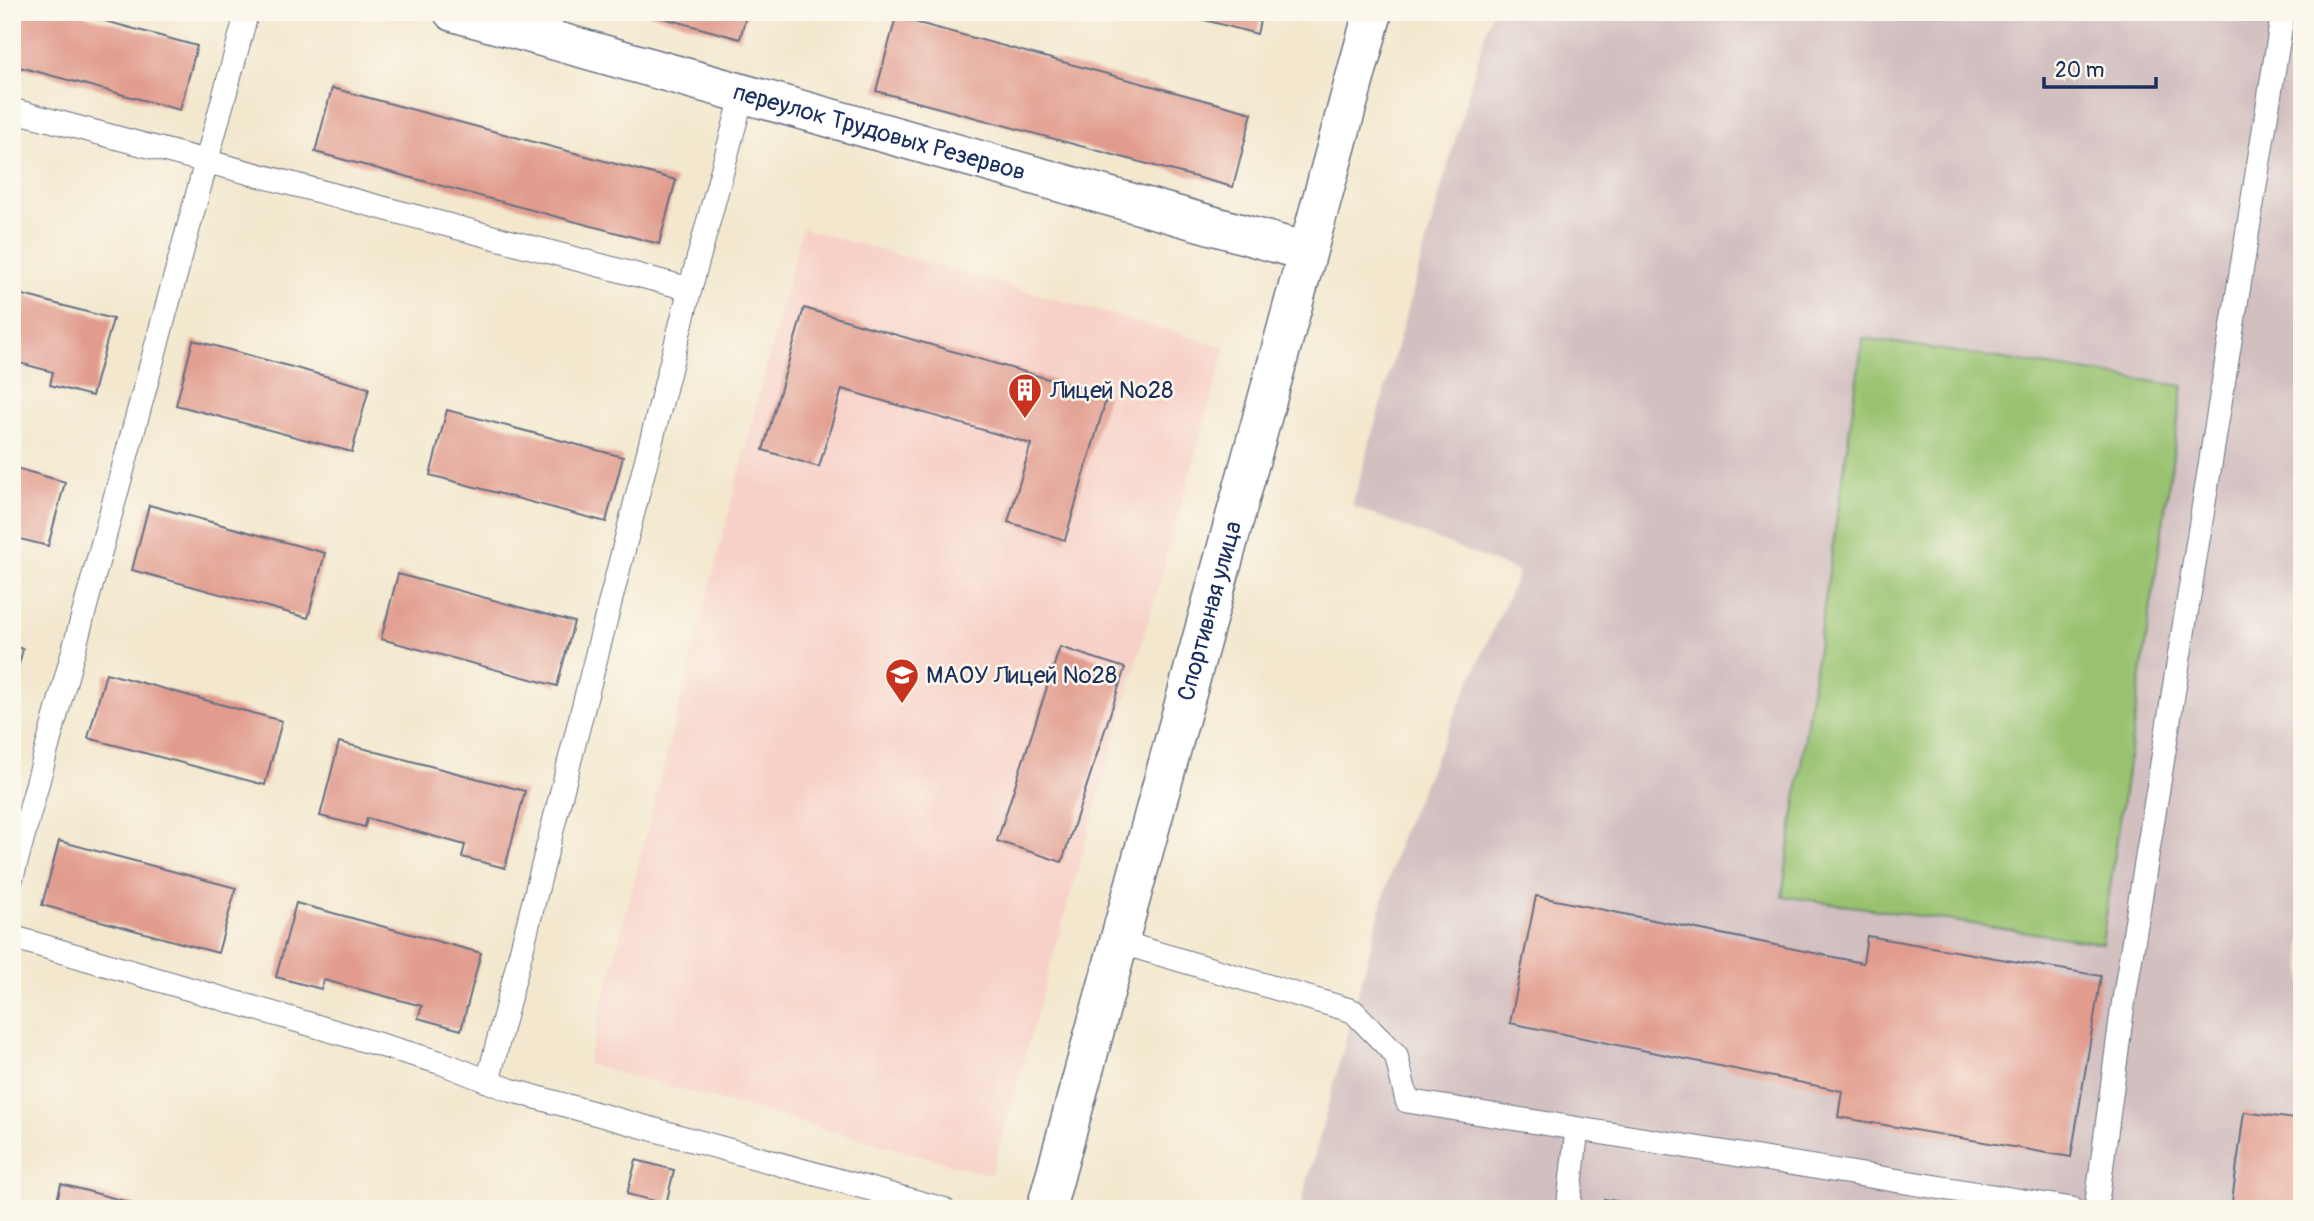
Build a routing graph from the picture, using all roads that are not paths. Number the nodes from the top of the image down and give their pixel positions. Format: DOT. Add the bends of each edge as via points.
graph roads {
  1 [pos="247,12"];
  2 [pos="453,12"];
  3 [pos="1373,12"];
  4 [pos="2283,12"];
  5 [pos="743,94"];
  6 [pos="12,110"];
  7 [pos="207,161"];
  8 [pos="1307,252"];
  9 [pos="690,289"];
  10 [pos="12,877"];
  11 [pos="12,937"];
  12 [pos="1119,942"];
  13 [pos="488,1081"];
  14 [pos="1577,1129"];
  15 [pos="943,1209"];
  16 [pos="1046,1209"];
  17 [pos="1568,1209"];
  18 [pos="2072,1209"];
  19 [pos="2096,1209"];
  1 -- 7 [label="lane"];
  2 -- 5 [label="street, переулок Трудовых Резервов"];
  3 -- 8 [label="street, Спортивная улица"];
  4 -- 19 [label="lane" via="2125,998"];
  5 -- 8 [label="street, переулок Трудовых Резервов"];
  5 -- 9 [label="lane"];
  6 -- 7 [label="lane"];
  7 -- 9 [label="lane"];
  7 -- 10 [label="lane"];
  8 -- 12 [label="street, Спортивная улица"];
  9 -- 13 [label="lane"];
  11 -- 13 [label="lane" via="442,1063"];
  12 -- 14 [label="lane" via="1353,1011 1395,1055 1407,1101"];
  12 -- 16 [label="street, Спортивная улица"];
  13 -- 15 [label="lane"];
  14 -- 17 [label="lane"];
  14 -- 18 [label="lane"];
}
